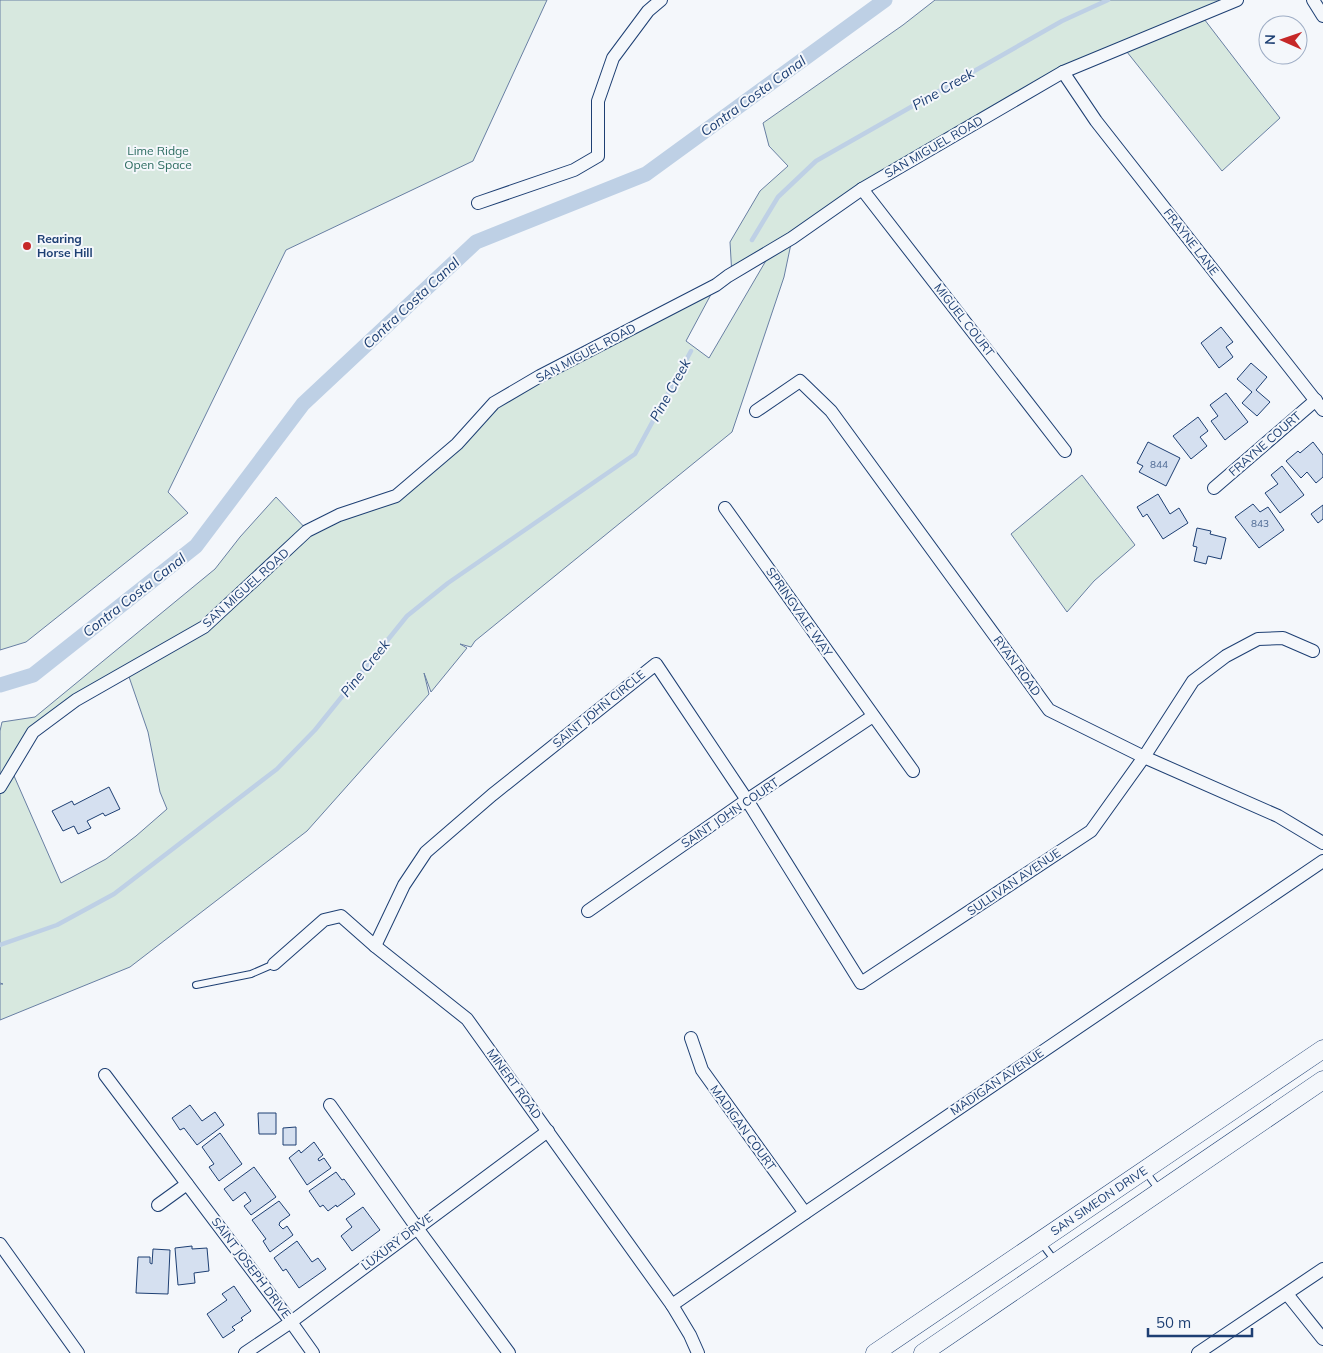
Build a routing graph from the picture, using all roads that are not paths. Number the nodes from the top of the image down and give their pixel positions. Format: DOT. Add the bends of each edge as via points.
graph roads {
  1 [pos="661,0"];
  2 [pos="1237,0"];
  3 [pos="1313,0"];
  4 [pos="1323,16"];
  5 [pos="1063,72"];
  6 [pos="862,189"];
  7 [pos="478,203"];
  8 [pos="1319,405"];
  9 [pos="756,411"];
  10 [pos="1065,451"];
  11 [pos="1214,488"];
  12 [pos="725,508"];
  13 [pos="1313,651"];
  14 [pos="873,716"];
  15 [pos="1144,757"];
  16 [pos="913,770"];
  17 [pos="0,787"];
  18 [pos="747,800"];
  19 [pos="1323,843"];
  20 [pos="1323,860"];
  21 [pos="588,911"];
  22 [pos="375,946"];
  23 [pos="274,964"];
  24 [pos="861,983"];
  25 [pos="196,985"];
  26 [pos="691,1038"];
  27 [pos="1323,1049"];
  28 [pos="105,1075"];
  29 [pos="1323,1080"];
  30 [pos="330,1105"];
  31 [pos="548,1131"];
  32 [pos="1144,1170"];
  33 [pos="187,1184"];
  34 [pos="1160,1191"];
  35 [pos="158,1205"];
  36 [pos="804,1213"];
  37 [pos="416,1228"];
  38 [pos="1040,1241"];
  39 [pos="0,1244"];
  40 [pos="1055,1262"];
  41 [pos="1323,1269"];
  42 [pos="1287,1294"];
  43 [pos="672,1305"];
  44 [pos="291,1322"];
  45 [pos="1323,1339"];
  46 [pos="78,1353"];
  47 [pos="245,1353"];
  48 [pos="313,1353"];
  49 [pos="509,1353"];
  50 [pos="698,1353"];
  51 [pos="874,1353"];
  52 [pos="923,1353"];
  53 [pos="1198,1353"];
  1 -- 7 [label="street" via="613,58 598,101 598,156 574,170"];
  2 -- 5 [label="street, SAN MIGUEL ROAD"];
  3 -- 4 [label="street"];
  5 -- 6 [label="street, SAN MIGUEL ROAD"];
  5 -- 8 [label="street, FRAYNE LANE" via="1096,121"];
  6 -- 10 [label="street, MIGUEL COURT"];
  6 -- 17 [label="street, SAN MIGUEL ROAD" via="716,285 494,403 458,444 396,496 339,515 307,531 204,627 76,700 34,732"];
  8 -- 11 [label="street, FRAYNE COURT"];
  9 -- 15 [label="street, RYAN ROAD" via="800,381 831,411 1049,710"];
  12 -- 14 [label="street, SPRINGVALE WAY"];
  13 -- 15 [label="street, SULLIVAN AVENUE" via="1283,638 1258,640 1226,656 1194,681"];
  14 -- 16 [label="street, SPRINGVALE WAY"];
  14 -- 18 [label="street, SAINT JOHN COURT"];
  15 -- 19 [label="street, RYAN ROAD" via="1278,816"];
  15 -- 24 [label="street, SULLIVAN AVENUE" via="1090,831"];
  18 -- 21 [label="street, SAINT JOHN COURT"];
  18 -- 22 [label="street, SAINT JOHN CIRCLE" via="656,664 492,794 426,852 404,885"];
  18 -- 24 [label="street, SAINT JOHN CIRCLE"];
  20 -- 36 [label="street, MADIGAN AVENUE"];
  22 -- 23 [label="street, MINERT ROAD" via="341,916 324,920"];
  22 -- 31 [label="street, MINERT ROAD" via="467,1019"];
  23 -- 25 [label="lane" via="251,974"];
  26 -- 36 [label="street, MADIGAN COURT" via="702,1070"];
  27 -- 32 [label="street, SAN SIMEON DRIVE"];
  28 -- 33 [label="street, SAINT JOSEPH DRIVE"];
  29 -- 34 [label="street, SAN SIMEON DRIVE"];
  30 -- 37 [label="street"];
  31 -- 37 [label="street, LUXURY DRIVE"];
  31 -- 43 [label="street, MINERT ROAD"];
  32 -- 34 [label="lane"];
  32 -- 38 [label="street, SAN SIMEON DRIVE"];
  33 -- 35 [label="street"];
  33 -- 44 [label="street, SAINT JOSEPH DRIVE"];
  34 -- 40 [label="street, SAN SIMEON DRIVE"];
  36 -- 43 [label="street, MADIGAN AVENUE"];
  37 -- 44 [label="street, LUXURY DRIVE"];
  37 -- 49 [label="street"];
  38 -- 40 [label="lane"];
  38 -- 51 [label="street, SAN SIMEON DRIVE"];
  39 -- 46 [label="street"];
  40 -- 52 [label="street, SAN SIMEON DRIVE"];
  41 -- 42 [label="street"];
  42 -- 45 [label="street"];
  42 -- 53 [label="street"];
  43 -- 50 [label="street, MINERT ROAD"];
  44 -- 47 [label="street, LUXURY DRIVE"];
  44 -- 48 [label="street, SAINT JOSEPH DRIVE"];
}
